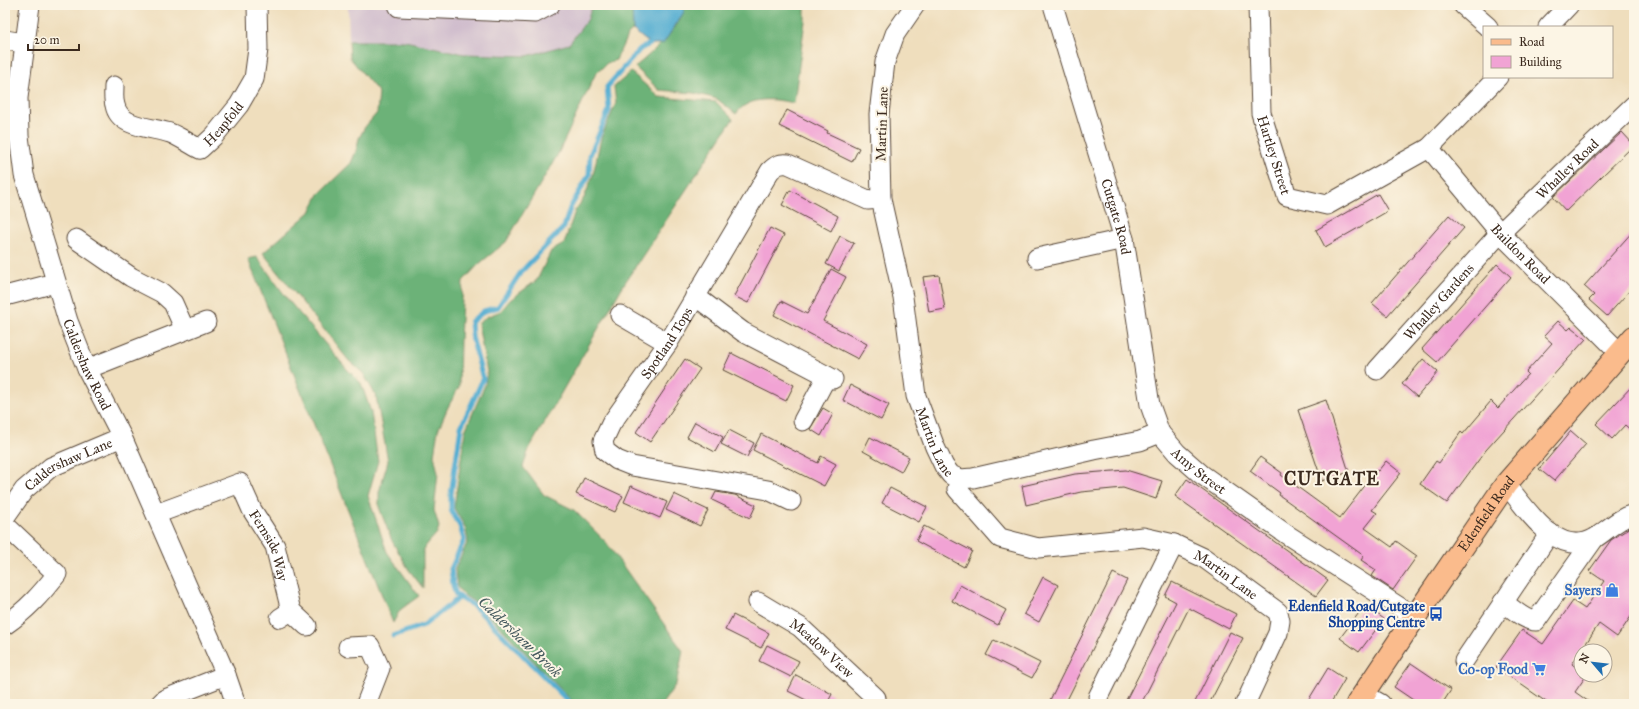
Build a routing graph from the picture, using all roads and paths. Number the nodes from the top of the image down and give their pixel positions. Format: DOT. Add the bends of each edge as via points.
graph roads {
  1 [pos="30,5"];
  2 [pos="257,5"];
  3 [pos="398,5"];
  4 [pos="550,5"];
  5 [pos="915,5"];
  6 [pos="1053,5"];
  7 [pos="1258,5"];
  8 [pos="1463,5"];
  9 [pos="1569,5"];
  10 [pos="1487,26"];
  11 [pos="1549,26"];
  12 [pos="5,40"];
  13 [pos="24,43"];
  14 [pos="1497,78"];
  15 [pos="114,86"];
  16 [pos="1634,105"];
  17 [pos="1429,148"];
  18 [pos="881,199"];
  19 [pos="1500,233"];
  20 [pos="76,239"];
  21 [pos="1124,239"];
  22 [pos="1037,258"];
  23 [pos="55,283"];
  24 [pos="5,296"];
  25 [pos="695,296"];
  26 [pos="620,315"];
  27 [pos="206,322"];
  28 [pos="185,330"];
  29 [pos="668,343"];
  30 [pos="1627,345"];
  31 [pos="87,368"];
  32 [pos="1376,370"];
  33 [pos="803,421"];
  34 [pos="1160,433"];
  35 [pos="122,436"];
  36 [pos="960,480"];
  37 [pos="1506,484"];
  38 [pos="791,501"];
  39 [pos="156,514"];
  40 [pos="1634,514"];
  41 [pos="5,517"];
  42 [pos="5,525"];
  43 [pos="1550,533"];
  44 [pos="1594,538"];
  45 [pos="1174,544"];
  46 [pos="758,602"];
  47 [pos="1504,602"];
  48 [pos="1414,617"];
  49 [pos="5,625"];
  50 [pos="307,626"];
  51 [pos="348,647"];
  52 [pos="1464,661"];
  53 [pos="226,675"];
  54 [pos="1098,697"];
  55 [pos="1367,701"];
  56 [pos="160,704"];
  57 [pos="236,704"];
  58 [pos="366,704"];
  59 [pos="876,704"];
  60 [pos="1245,704"];
  1 -- 13 [label="street, Caldershaw Road"];
  2 -- 15 [label="street, Heapfold" via="258,49 254,79 239,105 201,154 171,134 139,126 111,114"];
  3 -- 4 [label="street" via="535,13"];
  5 -- 18 [label="street, Martin Lane" via="896,34 885,62 879,114"];
  6 -- 21 [label="street, Cutgate Road"];
  7 -- 17 [label="street, Hartley Street" via="1261,113 1288,196 1327,205"];
  8 -- 10 [label="street"];
  9 -- 11 [label="street"];
  12 -- 13 [label="street"];
  13 -- 23 [label="street, Caldershaw Road" via="18,98 24,175"];
  14 -- 17 [label="street"];
  16 -- 19 [label="street, Whalley Road"];
  17 -- 19 [label="street, Baildon Road"];
  18 -- 25 [label="street, Spotland Tops" via="868,200 788,164 775,166"];
  18 -- 36 [label="street, Martin Lane" via="903,297 916,396 944,466"];
  19 -- 30 [label="street, Baildon Road"];
  19 -- 32 [label="street, Whalley Gardens"];
  20 -- 28 [label="street" via="91,259 162,293 172,303"];
  21 -- 22 [label="street"];
  21 -- 34 [label="street, Cutgate Road" via="1150,405"];
  23 -- 24 [label="street"];
  23 -- 31 [label="street, Caldershaw Road"];
  25 -- 29 [label="street, Spotland Tops"];
  25 -- 33 [label="street" via="743,332 830,378"];
  26 -- 29 [label="street"];
  27 -- 28 [label="street"];
  28 -- 31 [label="street"];
  29 -- 38 [label="street, Spotland Tops" via="611,424 603,441 605,451 617,460 632,466 768,490"];
  30 -- 37 [label="main road, Edenfield Road"];
  31 -- 35 [label="street, Caldershaw Road"];
  34 -- 36 [label="street" via="1140,441"];
  34 -- 48 [label="street, Amy Street" via="1177,453 1201,474 1286,534"];
  35 -- 39 [label="street, Caldershaw Road"];
  35 -- 41 [label="street, Caldershaw Lane" via="51,467 24,490"];
  36 -- 45 [label="street, Martin Lane" via="957,489 1000,538 1038,548 1143,537"];
  37 -- 43 [label="street"];
  37 -- 48 [label="main road, Edenfield Road"];
  39 -- 50 [label="street, Fernside Way" via="238,477 252,510 275,546 285,615"];
  39 -- 53 [label="street, Caldershaw Road"];
  40 -- 44 [label="street" via="1624,516"];
  42 -- 49 [label="street" via="63,579"];
  43 -- 44 [label="street" via="1566,542 1580,543"];
  43 -- 47 [label="street"];
  44 -- 47 [label="street" via="1536,621 1526,618"];
  45 -- 54 [label="street"];
  45 -- 60 [label="street, Martin Lane" via="1204,558 1278,612 1278,633"];
  46 -- 59 [label="street, Meadow View" via="800,627 876,698"];
  47 -- 52 [label="street"];
  48 -- 55 [label="main road, Edenfield Road"];
  51 -- 58 [label="street" via="370,646 380,668"];
  53 -- 56 [label="street" via="165,699"];
  53 -- 57 [label="street, Caldershaw Road"];
}
